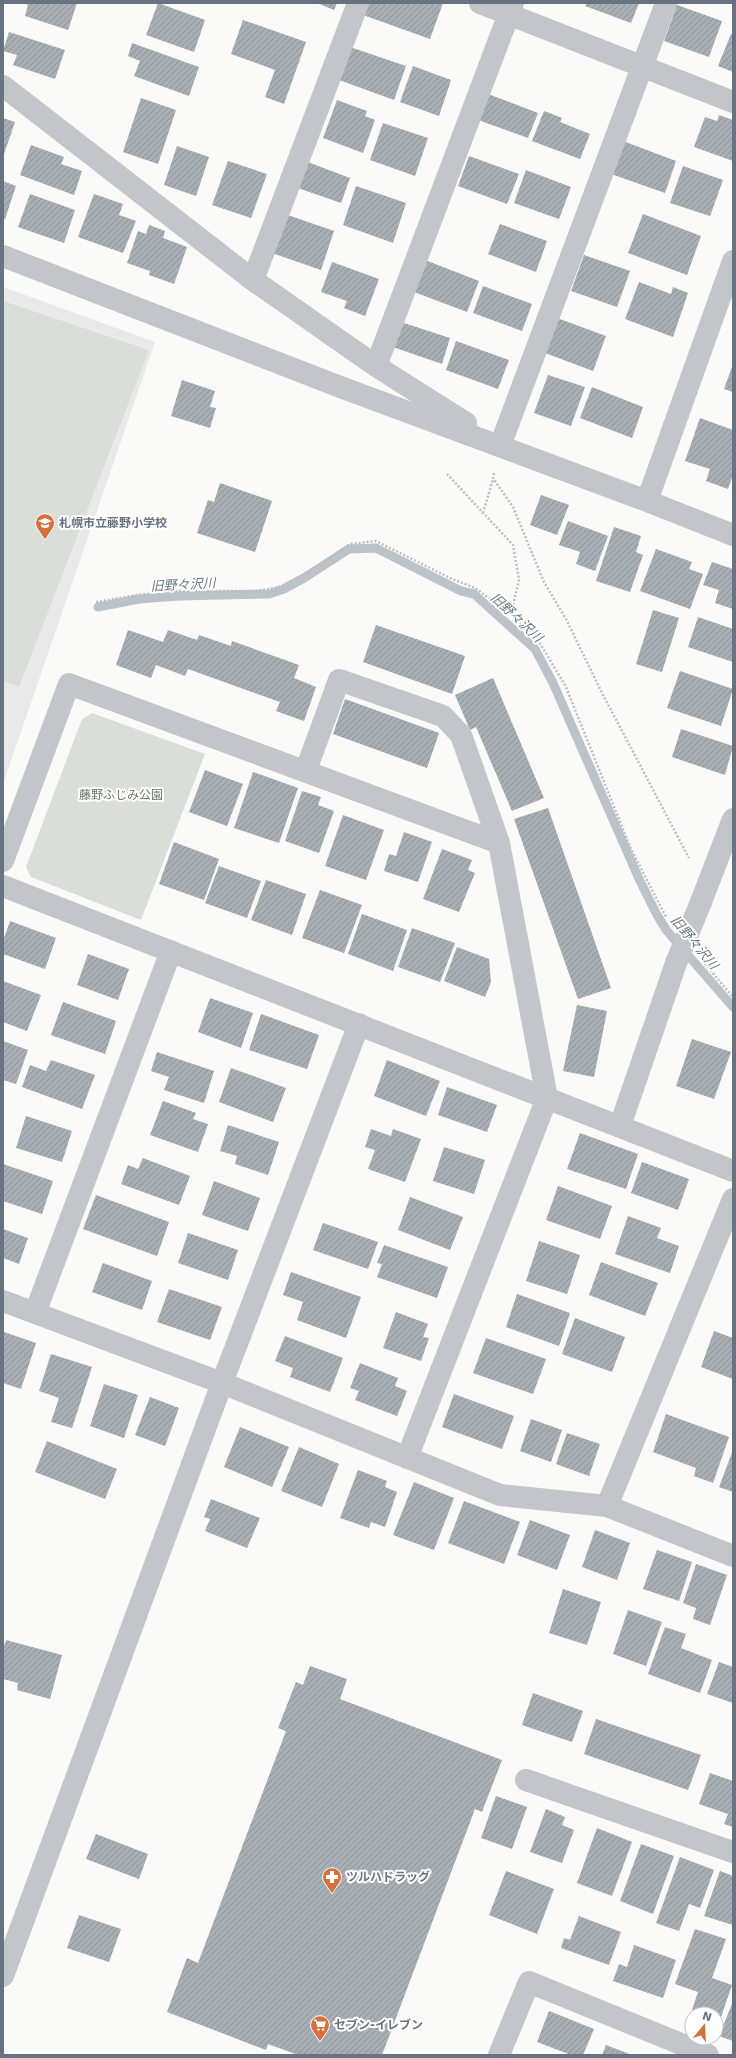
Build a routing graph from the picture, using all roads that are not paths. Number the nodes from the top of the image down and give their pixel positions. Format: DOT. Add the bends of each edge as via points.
graph roads {
  1 [pos="358,3"];
  2 [pos="480,3"];
  3 [pos="666,3"];
  4 [pos="511,9"];
  5 [pos="641,67"];
  6 [pos="3,86"];
  7 [pos="733,102"];
  8 [pos="3,256"];
  9 [pos="733,261"];
  10 [pos="253,280"];
  11 [pos="729,283"];
  12 [pos="376,366"];
  13 [pos="500,446"];
  14 [pos="647,501"];
  15 [pos="733,535"];
  16 [pos="306,770"];
  17 [pos="733,819"];
  18 [pos="499,843"];
  19 [pos="3,862"];
  20 [pos="3,886"];
  21 [pos="171,951"];
  22 [pos="359,1024"];
  23 [pos="547,1098"];
  24 [pos="620,1126"];
  25 [pos="733,1171"];
  26 [pos="733,1199"];
  27 [pos="3,1301"];
  28 [pos="35,1313"];
  29 [pos="222,1383"];
  30 [pos="407,1458"];
  31 [pos="607,1506"];
  32 [pos="733,1556"];
  33 [pos="526,1780"];
  34 [pos="733,1852"];
  35 [pos="3,1976"];
  36 [pos="499,2055"];
  37 [pos="708,2055"];
  1 -- 10 [label="street"];
  2 -- 4 [label="street"];
  3 -- 5 [label="street"];
  4 -- 5 [label="street"];
  4 -- 12 [label="street"];
  5 -- 7 [label="street"];
  5 -- 13 [label="street"];
  6 -- 10 [label="street"];
  8 -- 13 [label="street"];
  9 -- 11 [label="street"];
  10 -- 12 [label="street"];
  11 -- 14 [label="street"];
  12 -- 13 [label="street"];
  13 -- 14 [label="street"];
  14 -- 15 [label="street"];
  16 -- 18 [label="street"];
  16 -- 18 [label="street" via="339,680 443,716 461,735"];
  16 -- 19 [label="street" via="69,684"];
  17 -- 24 [label="street, bridge" via="676,963"];
  18 -- 23 [label="street"];
  20 -- 21 [label="street"];
  21 -- 22 [label="street"];
  21 -- 28 [label="street"];
  22 -- 23 [label="street"];
  22 -- 29 [label="street"];
  23 -- 24 [label="street"];
  23 -- 30 [label="street"];
  24 -- 25 [label="street"];
  26 -- 31 [label="street"];
  27 -- 28 [label="street"];
  28 -- 29 [label="street"];
  29 -- 30 [label="street"];
  29 -- 35 [label="street"];
  30 -- 31 [label="street" via="500,1495"];
  31 -- 32 [label="street"];
  33 -- 34 [label="street"];
  36 -- 37 [label="street" via="529,1982"];
}
